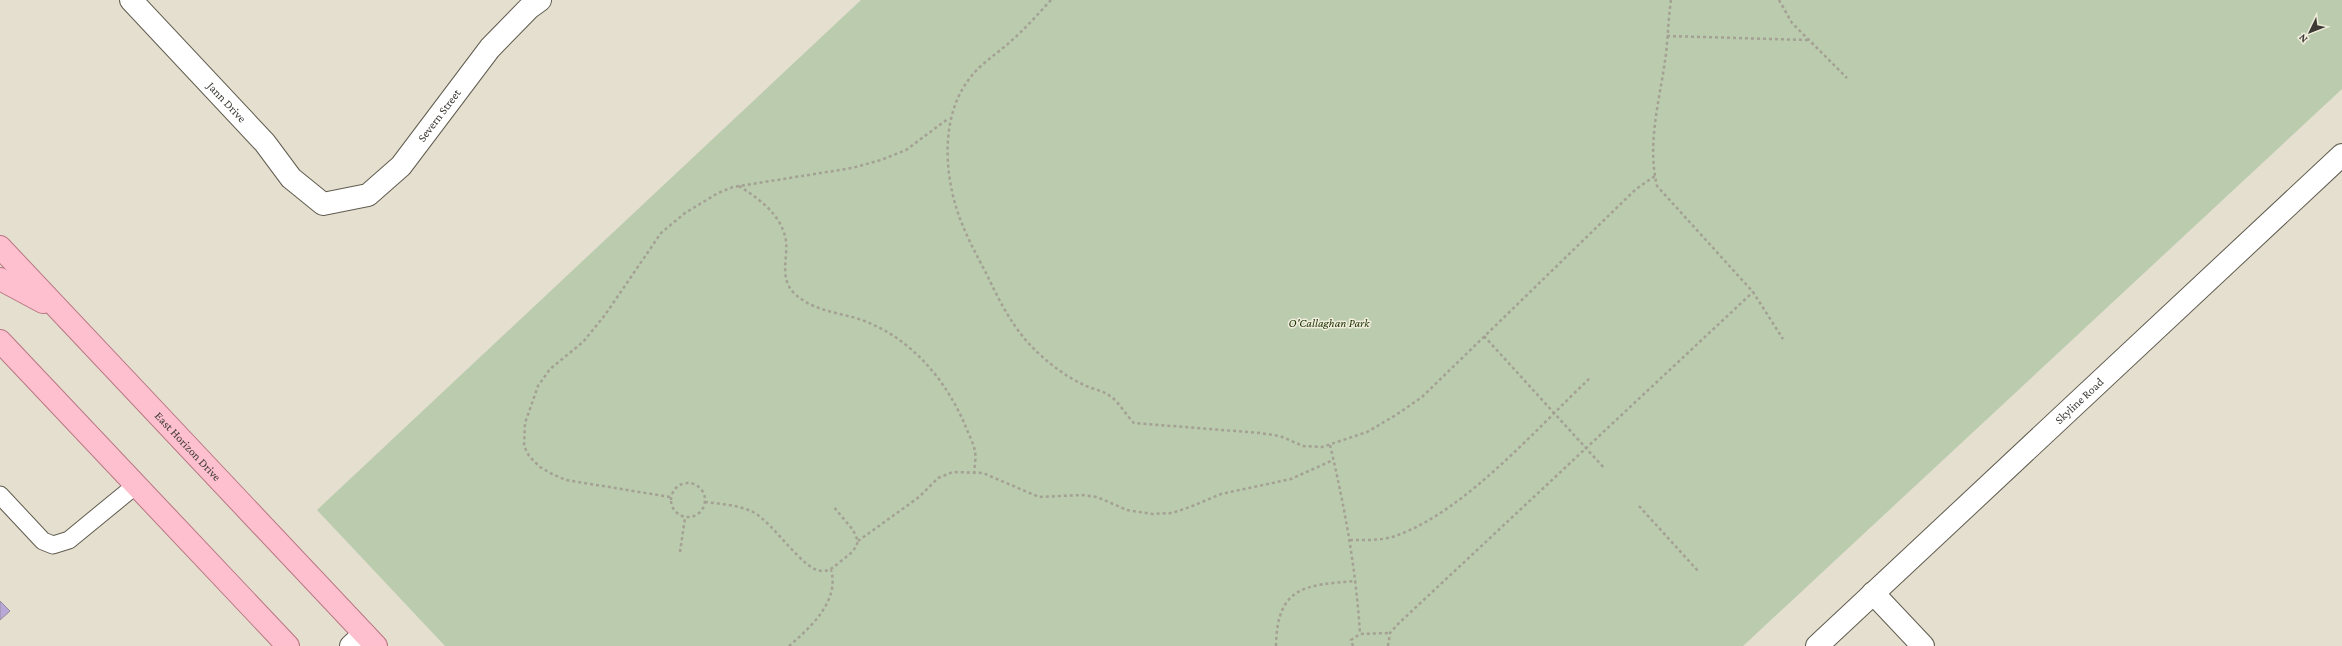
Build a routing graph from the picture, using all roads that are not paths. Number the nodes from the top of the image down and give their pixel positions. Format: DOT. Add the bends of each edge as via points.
graph roads {
  1 [pos="131,0"];
  2 [pos="540,0"];
  3 [pos="2342,155"];
  4 [pos="323,204"];
  5 [pos="0,247"];
  6 [pos="0,279"];
  7 [pos="60,311"];
  8 [pos="0,341"];
  9 [pos="136,485"];
  10 [pos="0,495"];
  11 [pos="1873,593"];
  12 [pos="364,642"];
  13 [pos="288,646"];
  14 [pos="1817,646"];
  15 [pos="1923,646"];
  1 -- 4 [label="street, Jann Drive" via="265,143 291,178"];
  2 -- 4 [label="street, Severn Street" via="528,8 490,48 401,166 368,195"];
  3 -- 11 [label="street, Skyline Road"];
  5 -- 7 [label="main road, East Horizon Drive"];
  6 -- 7 [label="main road"];
  7 -- 12 [label="main road, East Horizon Drive"];
  8 -- 9 [label="main road"];
  9 -- 10 [label="lane" via="69,540 53,545 43,541"];
  9 -- 13 [label="main road"];
  11 -- 14 [label="street, Skyline Road"];
  11 -- 15 [label="street"];
}
